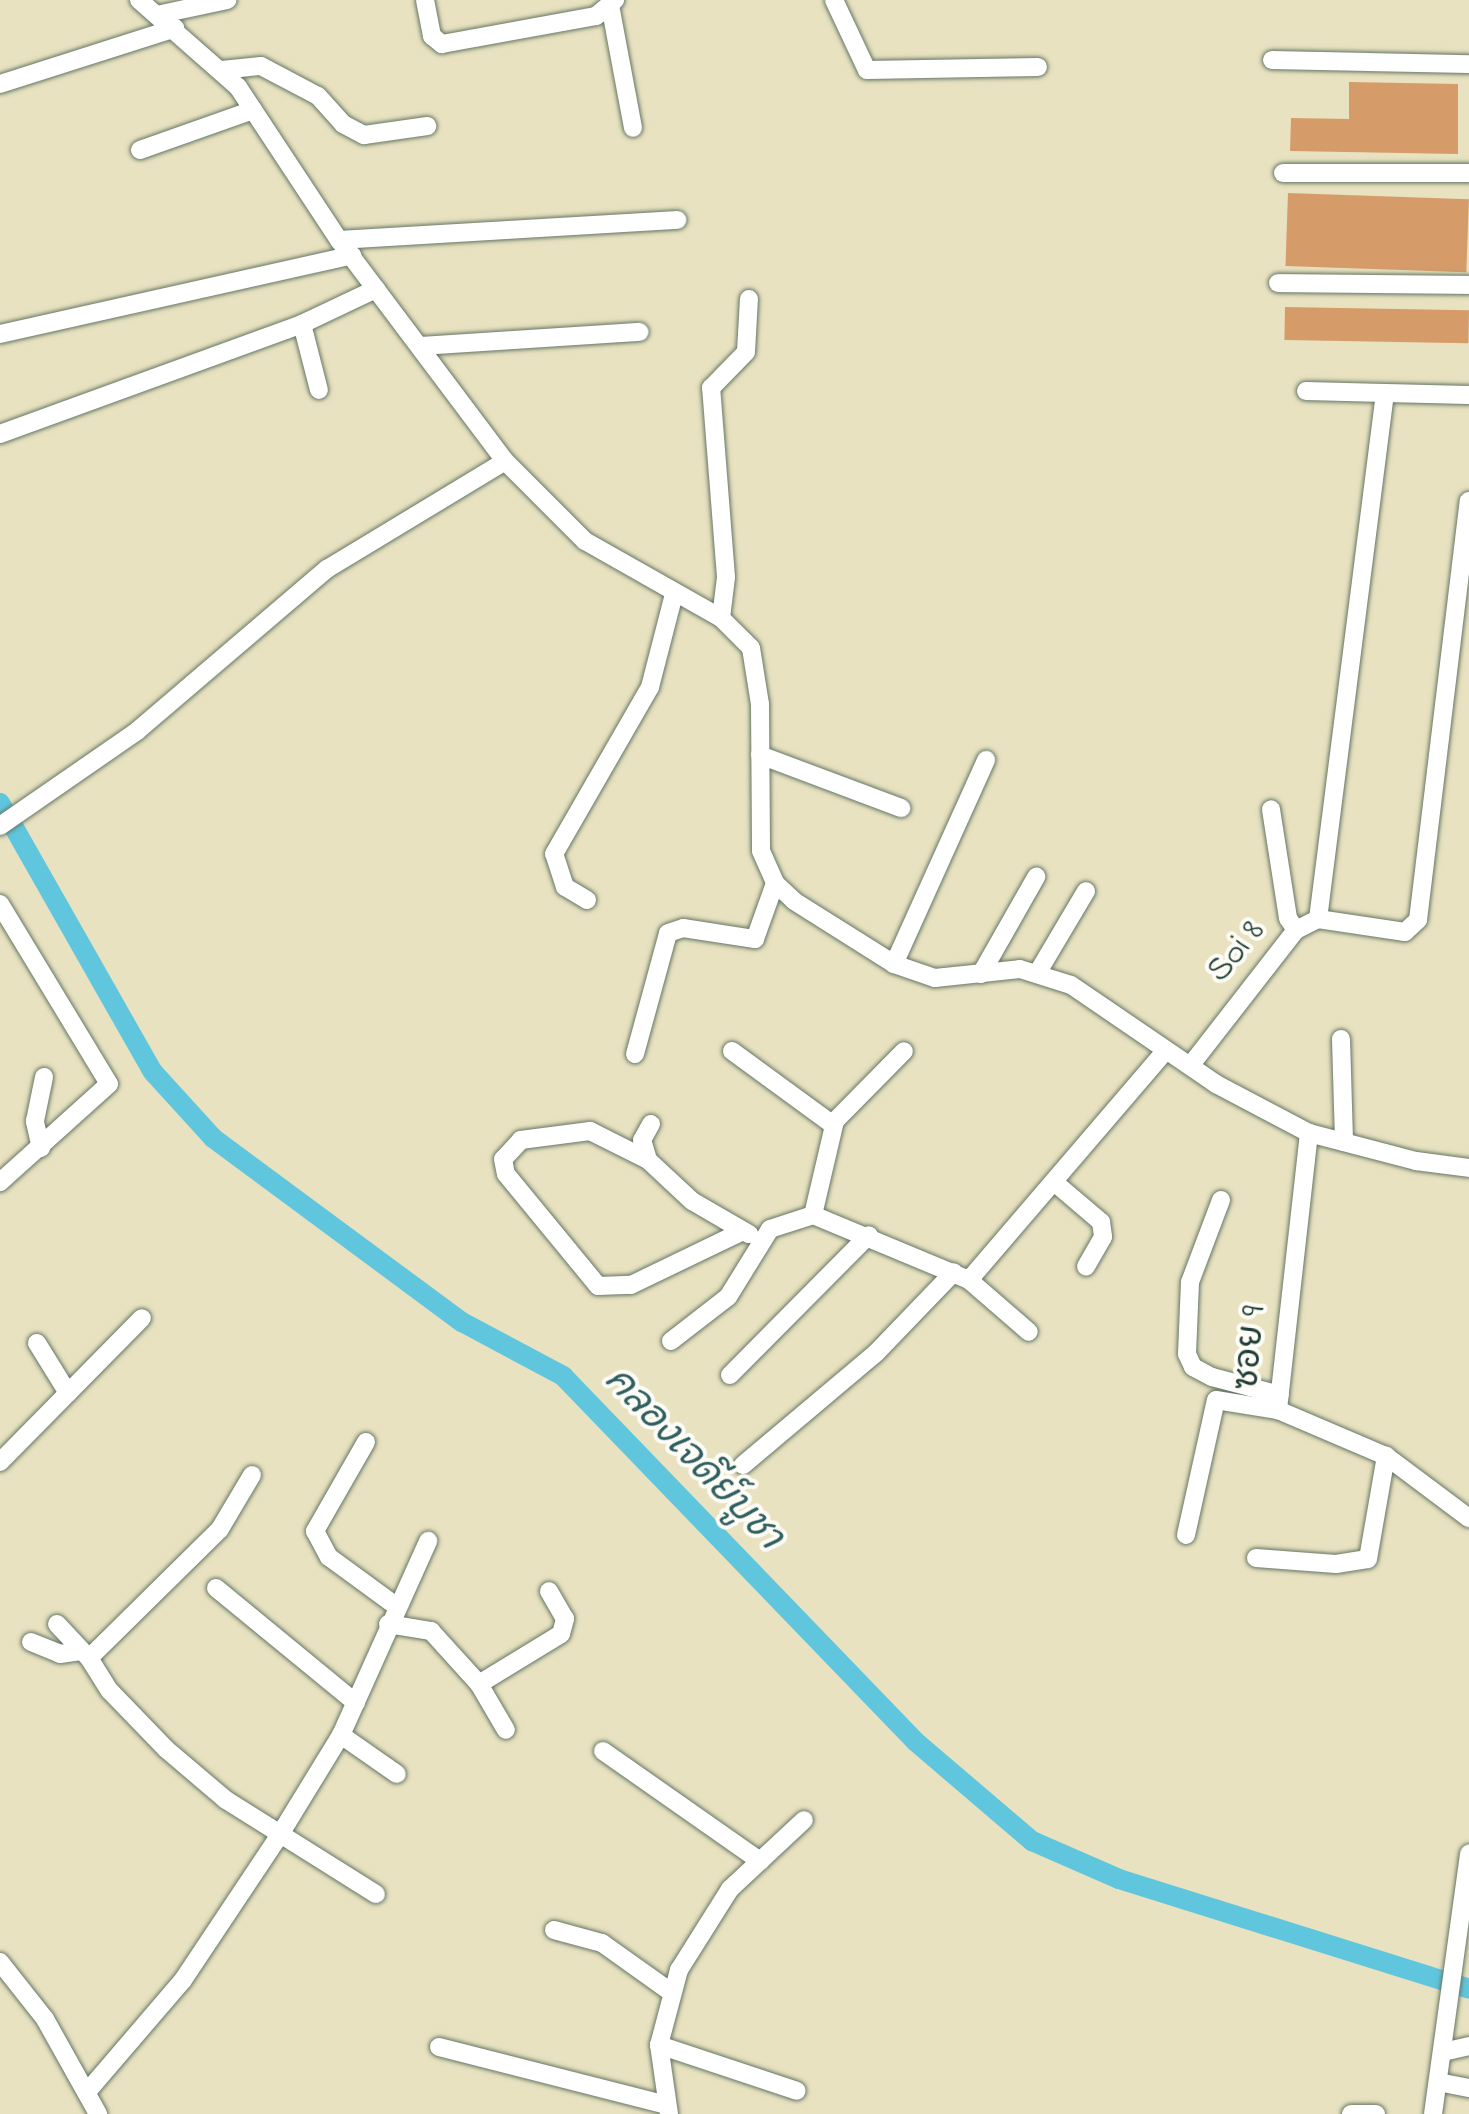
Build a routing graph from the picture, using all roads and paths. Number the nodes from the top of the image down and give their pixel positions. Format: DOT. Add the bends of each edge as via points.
graph roads {
  1 [pos="138,0"];
  2 [pos="227,0"];
  3 [pos="425,0"];
  4 [pos="834,0"];
  5 [pos="612,2"];
  6 [pos="157,15"];
  7 [pos="174,28"];
  8 [pos="1272,60"];
  9 [pos="1469,64"];
  10 [pos="1038,67"];
  11 [pos="222,70"];
  12 [pos="0,84"];
  13 [pos="252,110"];
  14 [pos="427,126"];
  15 [pos="633,128"];
  16 [pos="140,150"];
  17 [pos="1284,173"];
  18 [pos="1469,173"];
  19 [pos="677,220"];
  20 [pos="340,240"];
  21 [pos="352,255"];
  22 [pos="1278,283"];
  23 [pos="1469,285"];
  24 [pos="376,289"];
  25 [pos="748,298"];
  26 [pos="302,324"];
  27 [pos="640,332"];
  28 [pos="0,334"];
  29 [pos="422,346"];
  30 [pos="319,390"];
  31 [pos="1306,391"];
  32 [pos="1385,393"];
  33 [pos="1469,395"];
  34 [pos="0,434"];
  35 [pos="505,461"];
  36 [pos="1469,501"];
  37 [pos="674,594"];
  38 [pos="721,618"];
  39 [pos="760,755"];
  40 [pos="986,760"];
  41 [pos="900,808"];
  42 [pos="1271,809"];
  43 [pos="0,826"];
  44 [pos="1036,877"];
  45 [pos="775,882"];
  46 [pos="1086,890"];
  47 [pos="587,900"];
  48 [pos="0,904"];
  49 [pos="1318,919"];
  50 [pos="1296,930"];
  51 [pos="894,964"];
  52 [pos="1038,972"];
  53 [pos="982,974"];
  54 [pos="1341,1039"];
  55 [pos="904,1051"];
  56 [pos="1165,1051"];
  57 [pos="732,1052"];
  58 [pos="634,1054"];
  59 [pos="1190,1066"];
  60 [pos="44,1076"];
  61 [pos="651,1124"];
  62 [pos="833,1126"];
  63 [pos="1309,1133"];
  64 [pos="1344,1142"];
  65 [pos="41,1148"];
  66 [pos="648,1160"];
  67 [pos="1469,1168"];
  68 [pos="0,1182"];
  69 [pos="1054,1182"];
  70 [pos="1221,1200"];
  71 [pos="813,1215"];
  72 [pos="744,1231"];
  73 [pos="869,1235"];
  74 [pos="763,1241"];
  75 [pos="1086,1266"];
  76 [pos="961,1276"];
  77 [pos="142,1318"];
  78 [pos="1029,1332"];
  79 [pos="670,1341"];
  80 [pos="38,1343"];
  81 [pos="730,1375"];
  82 [pos="68,1393"];
  83 [pos="1279,1402"];
  84 [pos="366,1442"];
  85 [pos="1386,1456"];
  86 [pos="0,1462"];
  87 [pos="743,1465"];
  88 [pos="252,1475"];
  89 [pos="1469,1518"];
  90 [pos="1186,1536"];
  91 [pos="428,1541"];
  92 [pos="1256,1558"];
  93 [pos="216,1588"];
  94 [pos="549,1591"];
  95 [pos="392,1615"];
  96 [pos="57,1624"];
  97 [pos="31,1642"];
  98 [pos="85,1654"];
  99 [pos="479,1684"];
  100 [pos="356,1703"];
  101 [pos="506,1730"];
  102 [pos="341,1735"];
  103 [pos="603,1752"];
  104 [pos="397,1774"];
  105 [pos="804,1820"];
  106 [pos="279,1836"];
  107 [pos="1469,1853"];
  108 [pos="760,1862"];
  109 [pos="376,1894"];
  110 [pos="554,1930"];
  111 [pos="0,1962"];
  112 [pos="672,1993"];
  113 [pos="659,2045"];
  114 [pos="1469,2046"];
  115 [pos="439,2047"];
  116 [pos="1443,2052"];
  117 [pos="1438,2082"];
  118 [pos="1469,2088"];
  119 [pos="797,2091"];
  120 [pos="93,2104"];
  121 [pos="668,2110"];
  122 [pos="74,2114"];
  123 [pos="1351,2114"];
  124 [pos="1376,2114"];
  125 [pos="1432,2114"];
  1 -- 6 [label="street"];
  2 -- 6 [label="street"];
  3 -- 5 [label="street" via="432,36 442,44 596,16"];
  4 -- 10 [label="street" via="868,70"];
  5 -- 15 [label="street"];
  6 -- 7 [label="street"];
  7 -- 11 [label="street"];
  7 -- 12 [label="street"];
  8 -- 9 [label="street"];
  11 -- 13 [label="street"];
  11 -- 14 [label="street" via="261,66 318,96 354,132"];
  13 -- 16 [label="street"];
  13 -- 20 [label="street"];
  17 -- 18 [label="street"];
  19 -- 20 [label="street"];
  20 -- 21 [label="street"];
  21 -- 24 [label="street"];
  21 -- 28 [label="street"];
  22 -- 23 [label="street"];
  24 -- 26 [label="street"];
  24 -- 29 [label="street"];
  25 -- 38 [label="street" via="746,352 711,388 727,599"];
  26 -- 30 [label="street"];
  26 -- 34 [label="street"];
  27 -- 29 [label="street"];
  29 -- 35 [label="street"];
  31 -- 32 [label="street"];
  32 -- 33 [label="street"];
  32 -- 49 [label="street"];
  35 -- 37 [label="street" via="585,541"];
  35 -- 43 [label="street" via="327,569 137,731"];
  36 -- 49 [label="street" via="1418,920 1405,932"];
  37 -- 38 [label="street"];
  37 -- 47 [label="street" via="650,687 554,854 565,887"];
  38 -- 39 [label="street" via="756,661"];
  39 -- 41 [label="street"];
  39 -- 45 [label="street" via="761,851"];
  40 -- 51 [label="street"];
  42 -- 50 [label="street, Soi 8" via="1288,918"];
  44 -- 53 [label="street"];
  45 -- 51 [label="street"];
  45 -- 58 [label="street" via="755,938 682,928 668,933"];
  46 -- 52 [label="street"];
  48 -- 65 [label="street" via="108,1074 103,1095"];
  49 -- 50 [label="street"];
  50 -- 59 [label="street, Soi 8"];
  51 -- 53 [label="street" via="935,978"];
  52 -- 53 [label="street"];
  52 -- 56 [label="street" via="1071,985"];
  54 -- 64 [label="street"];
  55 -- 62 [label="street"];
  56 -- 59 [label="street"];
  56 -- 69 [label="street"];
  57 -- 62 [label="street"];
  59 -- 63 [label="street"];
  60 -- 65 [label="street" via="34,1121"];
  61 -- 66 [label="street" via="642,1140"];
  62 -- 71 [label="street"];
  63 -- 64 [label="street"];
  63 -- 83 [label="street, ซอย 9"];
  64 -- 67 [label="street"];
  65 -- 68 [label="street"];
  66 -- 72 [label="street" via="692,1201"];
  66 -- 72 [label="street" via="590,1130 520,1140 503,1160 506,1174 598,1286 631,1285"];
  69 -- 75 [label="street" via="1102,1222 1103,1237"];
  69 -- 76 [label="street"];
  70 -- 83 [label="street" via="1190,1282 1186,1354 1193,1367 1212,1377"];
  71 -- 73 [label="street"];
  71 -- 74 [label="street" via="787,1220"];
  72 -- 74 [label="street"];
  73 -- 76 [label="street"];
  73 -- 81 [label="street"];
  74 -- 79 [label="street" via="728,1297"];
  76 -- 78 [label="street"];
  76 -- 87 [label="street"];
  77 -- 82 [label="street"];
  80 -- 82 [label="street"];
  82 -- 86 [label="street"];
  83 -- 85 [label="street, ซอย 9"];
  83 -- 90 [label="street" via="1216,1400"];
  84 -- 95 [label="street" via="316,1532 329,1557"];
  85 -- 89 [label="street, ซอย 9"];
  85 -- 92 [label="street" via="1368,1558 1336,1564"];
  88 -- 98 [label="street" via="220,1529"];
  91 -- 95 [label="street"];
  93 -- 100 [label="street"];
  94 -- 99 [label="street" via="565,1619 561,1634"];
  95 -- 99 [label="street" via="431,1631"];
  95 -- 100 [label="street"];
  96 -- 98 [label="street"];
  97 -- 98 [label="street" via="60,1654"];
  98 -- 106 [label="street" via="166,1750"];
  99 -- 101 [label="street"];
  100 -- 102 [label="street"];
  102 -- 104 [label="street"];
  102 -- 106 [label="street"];
  103 -- 108 [label="street"];
  105 -- 108 [label="street"];
  106 -- 109 [label="street"];
  106 -- 120 [label="street"];
  107 -- 116 [label="street"];
  108 -- 112 [label="street" via="698,1932"];
  110 -- 112 [label="street" via="602,1944"];
  111 -- 120 [label="street" via="45,2019"];
  112 -- 113 [label="street"];
  113 -- 119 [label="street"];
  113 -- 121 [label="street"];
  114 -- 116 [label="street"];
  115 -- 121 [label="street"];
  116 -- 117 [label="street"];
  117 -- 118 [label="street"];
  117 -- 125 [label="street"];
  120 -- 122 [label="street"];
  123 -- 124 [label="street"];
}
